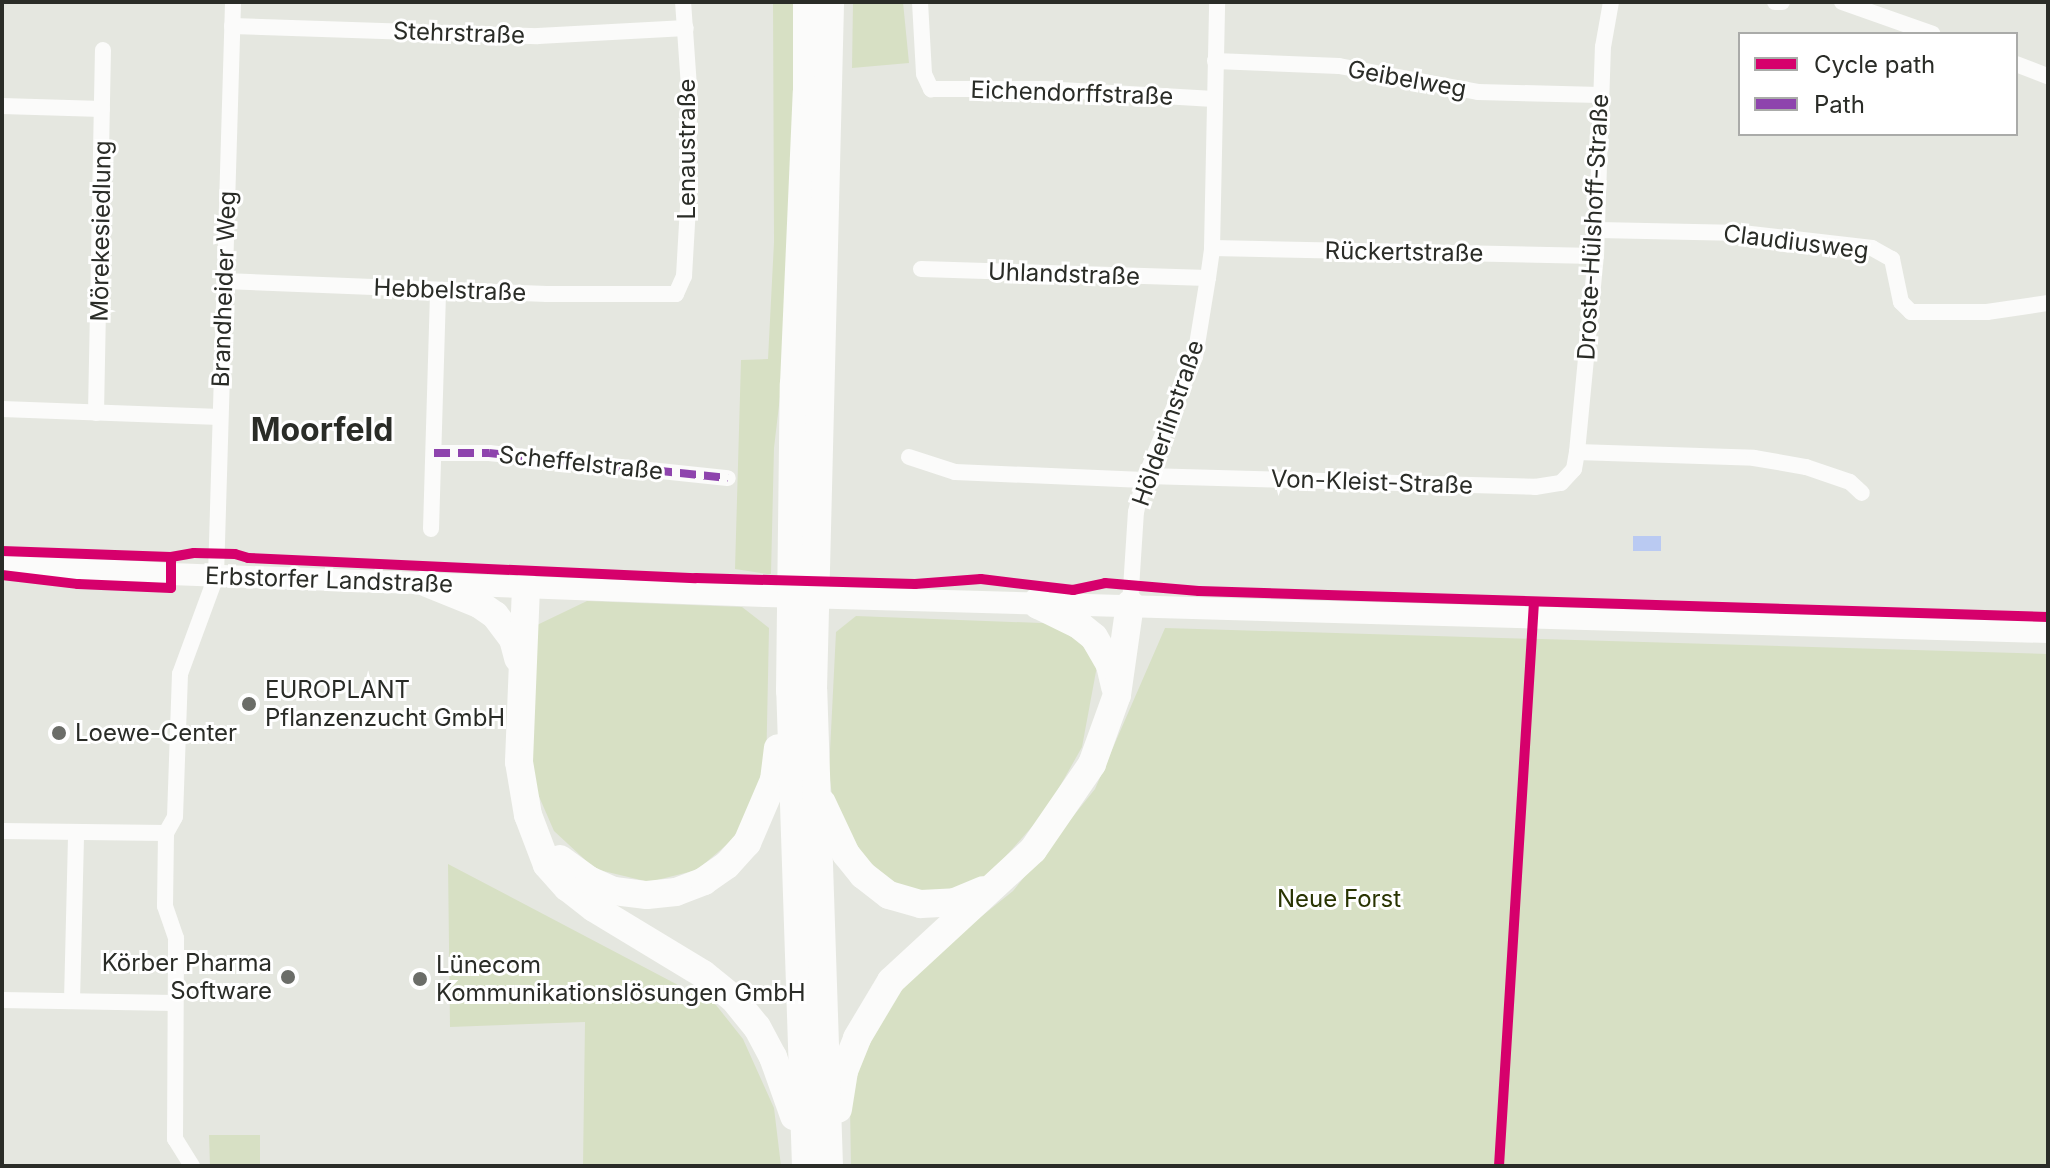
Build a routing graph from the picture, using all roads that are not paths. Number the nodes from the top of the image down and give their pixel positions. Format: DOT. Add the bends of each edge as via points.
graph roads {
  1 [pos="233,2"];
  2 [pos="683,2"];
  3 [pos="807,2"];
  4 [pos="830,2"];
  5 [pos="920,2"];
  6 [pos="1217,2"];
  7 [pos="1611,2"];
  8 [pos="1775,2"];
  9 [pos="1782,2"];
  10 [pos="1842,2"];
  11 [pos="232,26"];
  12 [pos="686,28"];
  13 [pos="1927,32"];
  14 [pos="103,50"];
  15 [pos="1215,61"];
  16 [pos="2018,65"];
  17 [pos="2048,76"];
  18 [pos="1600,95"];
  19 [pos="1214,99"];
  20 [pos="2,106"];
  21 [pos="102,109"];
  22 [pos="1598,230"];
  23 [pos="1212,248"];
  24 [pos="1596,256"];
  25 [pos="921,269"];
  26 [pos="1208,278"];
  27 [pos="224,281"];
  28 [pos="438,290"];
  29 [pos="676,294"];
  30 [pos="2048,303"];
  31 [pos="2,409"];
  32 [pos="96,413"];
  33 [pos="220,417"];
  34 [pos="1577,452"];
  35 [pos="434,453"];
  36 [pos="909,457"];
  37 [pos="728,478"];
  38 [pos="1145,478"];
  39 [pos="1862,493"];
  40 [pos="431,529"];
  41 [pos="2,564"];
  42 [pos="216,576"];
  43 [pos="427,583"];
  44 [pos="526,587"];
  45 [pos="1038,601"];
  46 [pos="1130,604"];
  47 [pos="2048,632"];
  48 [pos="521,666"];
  49 [pos="790,691"];
  50 [pos="1117,695"];
  51 [pos="815,788"];
  52 [pos="2,831"];
  53 [pos="76,832"];
  54 [pos="166,833"];
  55 [pos="538,838"];
  56 [pos="1002,882"];
  57 [pos="2,1000"];
  58 [pos="72,1001"];
  59 [pos="174,1003"];
  60 [pos="805,1154"];
  61 [pos="192,1166"];
  62 [pos="829,1166"];
  63 [pos="837,1166"];
  1 -- 11 [label="street, Brandheider Weg"];
  2 -- 12 [label="street, Lenaustraße"];
  3 -- 49 [label="highway"];
  4 -- 51 [label="highway"];
  5 -- 19 [label="street, Eichendorffstraße" via="924,74 931,89"];
  6 -- 15 [label="street, Hölderlinstraße"];
  7 -- 18 [label="street, Droste-Hülshoff-Straße"];
  8 -- 9 [label="street"];
  10 -- 13 [label="street"];
  11 -- 12 [label="street, Stehrstraße" via="538,36"];
  11 -- 27 [label="street, Brandheider Weg"];
  12 -- 29 [label="street, Lenaustraße" via="688,207 684,276"];
  14 -- 21 [label="street, Mörekesiedlung"];
  15 -- 18 [label="street, Geibelweg" via="1339,66 1478,92"];
  15 -- 19 [label="street, Hölderlinstraße"];
  16 -- 17 [label="street"];
  18 -- 22 [label="street, Droste-Hülshoff-Straße"];
  19 -- 23 [label="street, Hölderlinstraße"];
  20 -- 21 [label="street"];
  21 -- 32 [label="street, Mörekesiedlung"];
  22 -- 24 [label="street, Droste-Hülshoff-Straße"];
  22 -- 30 [label="street, Claudiusweg" via="1742,233 1872,248 1892,259 1901,302 1911,312 1987,312"];
  23 -- 24 [label="street, Rückertstraße"];
  23 -- 26 [label="street, Hölderlinstraße"];
  24 -- 34 [label="street, Droste-Hülshoff-Straße"];
  25 -- 26 [label="street, Uhlandstraße"];
  26 -- 38 [label="street, Hölderlinstraße" via="1195,357"];
  27 -- 28 [label="street, Hebbelstraße"];
  27 -- 33 [label="street, Brandheider Weg"];
  28 -- 29 [label="street, Hebbelstraße"];
  28 -- 35 [label="street"];
  31 -- 32 [label="street"];
  32 -- 33 [label="street"];
  33 -- 42 [label="street, Brandheider Weg"];
  34 -- 38 [label="street, Von-Kleist-Straße" via="1574,469 1561,483 1535,487"];
  34 -- 39 [label="street" via="1754,458 1806,467 1850,482"];
  35 -- 37 [label="street, Scheffelstraße" via="489,453"];
  35 -- 40 [label="street"];
  36 -- 38 [label="street" via="955,472"];
  38 -- 46 [label="street, Hölderlinstraße" via="1136,512"];
  41 -- 42 [label="street, Erbstorfer Landstraße"];
  42 -- 43 [label="street, Erbstorfer Landstraße"];
  42 -- 54 [label="street, Brandheider Weg" via="180,674 175,817"];
  43 -- 44 [label="street, Erbstorfer Landstraße"];
  43 -- 48 [label="highway" via="495,615 513,639"];
  44 -- 45 [label="street, Erbstorfer Landstraße"];
  44 -- 48 [label="highway"];
  45 -- 46 [label="street, Erbstorfer Landstraße"];
  45 -- 50 [label="highway" via="1094,637 1110,665"];
  46 -- 47 [label="street, Erbstorfer Landstraße"];
  46 -- 50 [label="highway"];
  48 -- 55 [label="highway" via="521,789"];
  49 -- 55 [label="highway" via="774,780 762,814 737,854 704,881 676,892 614,891 563,863"];
  49 -- 60 [label="highway"];
  50 -- 56 [label="highway" via="1092,764 1074,795"];
  51 -- 56 [label="highway" via="846,854 889,895 921,904 955,902"];
  51 -- 62 [label="highway"];
  52 -- 53 [label="street"];
  53 -- 54 [label="street"];
  53 -- 58 [label="street"];
  54 -- 59 [label="street, Brandheider Weg" via="165,906 176,938"];
  55 -- 60 [label="highway" via="547,865 567,887 734,999 773,1057"];
  56 -- 63 [label="highway" via="914,958 873,1008 844,1071"];
  57 -- 58 [label="street"];
  58 -- 59 [label="street"];
  59 -- 61 [label="street, Brandheider Weg" via="175,1139"];
}
